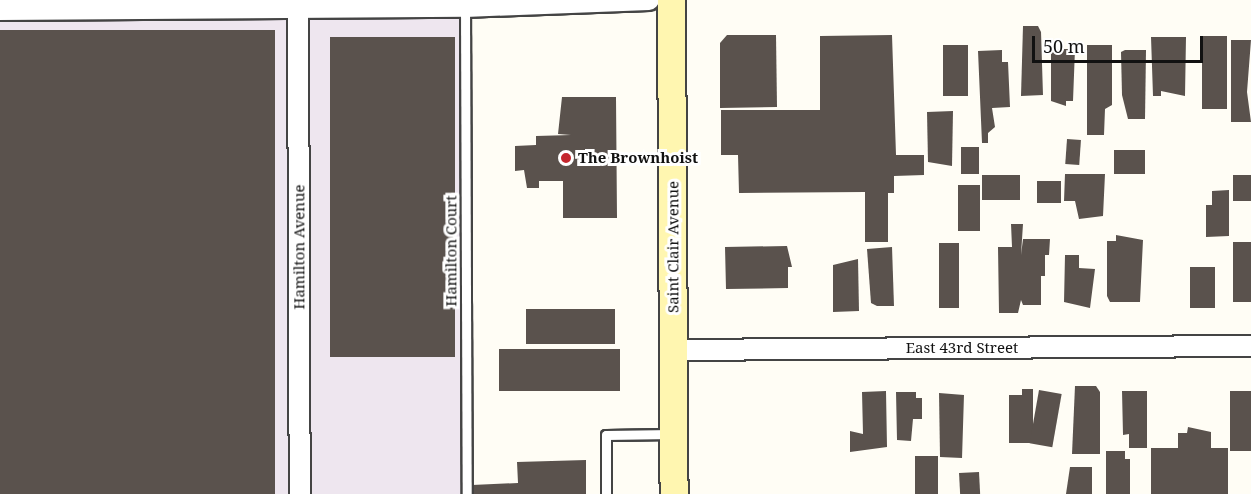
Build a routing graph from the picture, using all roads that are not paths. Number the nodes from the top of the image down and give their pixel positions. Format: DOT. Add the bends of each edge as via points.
graph roads {
  1 [pos="649,0"];
  2 [pos="671,0"];
  3 [pos="298,5"];
  4 [pos="465,7"];
  5 [pos="0,10"];
  6 [pos="1251,346"];
  7 [pos="674,350"];
  8 [pos="674,434"];
  9 [pos="300,494"];
  10 [pos="467,494"];
  11 [pos="606,494"];
  12 [pos="674,494"];
  1 -- 4 [label="street"];
  2 -- 7 [label="main road, Saint Clair Avenue"];
  3 -- 4 [label="street"];
  3 -- 5 [label="street"];
  3 -- 9 [label="street, Hamilton Avenue"];
  4 -- 10 [label="lane, Hamilton Court"];
  6 -- 7 [label="street, East 43rd Street"];
  7 -- 8 [label="main road, Saint Clair Avenue"];
  8 -- 11 [label="lane" via="606,435"];
  8 -- 12 [label="main road, Saint Clair Avenue"];
}
